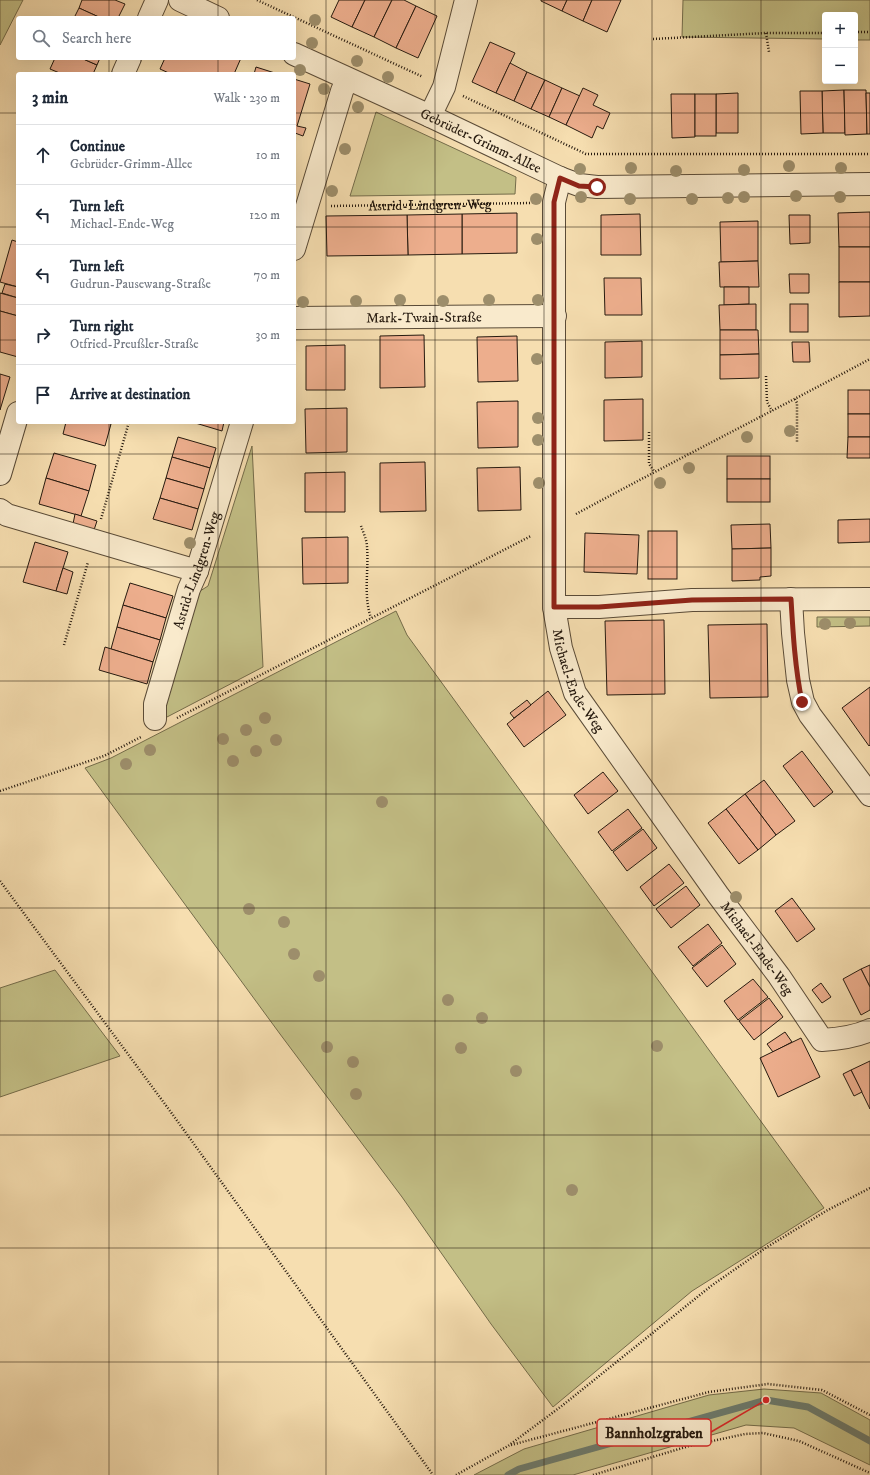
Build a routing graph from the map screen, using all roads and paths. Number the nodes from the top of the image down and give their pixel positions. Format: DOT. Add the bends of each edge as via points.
graph roads {
  1 [pos="157,0"];
  2 [pos="180,0"];
  3 [pos="257,0"];
  4 [pos="466,0"];
  5 [pos="150,16"];
  6 [pos="214,16"];
  7 [pos="291,16"];
  8 [pos="296,18"];
  9 [pos="822,32"];
  10 [pos="858,32"];
  11 [pos="870,32"];
  12 [pos="766,33"];
  13 [pos="653,39"];
  14 [pos="769,52"];
  15 [pos="296,55"];
  16 [pos="129,60"];
  17 [pos="123,72"];
  18 [pos="347,79"];
  19 [pos="444,87"];
  20 [pos="430,116"];
  21 [pos="870,154"];
  22 [pos="560,178"];
  23 [pos="870,184"];
  24 [pos="554,202"];
  25 [pos="307,206"];
  26 [pos="296,242"];
  27 [pos="554,316"];
  28 [pos="296,318"];
  29 [pos="870,359"];
  30 [pos="766,376"];
  31 [pos="795,399"];
  32 [pos="772,411"];
  33 [pos="16,420"];
  34 [pos="241,424"];
  35 [pos="649,432"];
  36 [pos="797,442"];
  37 [pos="654,471"];
  38 [pos="0,474"];
  39 [pos="0,510"];
  40 [pos="554,524"];
  41 [pos="361,526"];
  42 [pos="197,571"];
  43 [pos="791,599"];
  44 [pos="870,599"];
  45 [pos="554,607"];
  46 [pos="371,618"];
  47 [pos="158,724"];
  48 [pos="0,791"];
  49 [pos="870,795"];
  50 [pos="0,881"];
  51 [pos="870,1030"];
  52 [pos="870,1188"];
  53 [pos="870,1415"];
  54 [pos="508,1446"];
  55 [pos="870,1473"];
  56 [pos="434,1475"];
  57 [pos="456,1475"];
  58 [pos="594,1475"];
  1 -- 5 [label="street"];
  2 -- 6 [label="street"];
  3 -- 7 [label="path"];
  4 -- 19 [label="street"];
  8 -- 19 [label="path"];
  9 -- 12 [label="path"];
  10 -- 11 [label="path"];
  12 -- 13 [label="path"];
  12 -- 14 [label="path"];
  15 -- 18 [label="street, Gebrüder-Grimm-Allee"];
  16 -- 17 [label="street"];
  18 -- 20 [label="street, Gebrüder-Grimm-Allee"];
  18 -- 25 [label="street"];
  19 -- 20 [label="street"];
  19 -- 21 [label="path" via="586,154"];
  20 -- 22 [label="street, Gebrüder-Grimm-Allee"];
  22 -- 23 [label="street, Gebrüder-Grimm-Allee" via="579,186 597,187"];
  22 -- 24 [label="street, Michael-Ende-Weg"];
  24 -- 25 [label="path, Astrid-Lindgren-Weg"];
  24 -- 27 [label="street, Michael-Ende-Weg"];
  25 -- 26 [label="street"];
  27 -- 28 [label="street, Mark-Twain-Straße"];
  27 -- 40 [label="street, Michael-Ende-Weg"];
  29 -- 31 [label="path"];
  30 -- 32 [label="path" via="766,402"];
  31 -- 32 [label="path"];
  31 -- 36 [label="path"];
  32 -- 37 [label="path"];
  33 -- 38 [label="street"];
  34 -- 42 [label="street, Astrid-Lindgren-Weg"];
  35 -- 37 [label="path" via="649,464"];
  37 -- 40 [label="path"];
  39 -- 42 [label="street" via="7,515"];
  40 -- 45 [label="street, Michael-Ende-Weg"];
  40 -- 46 [label="path"];
  41 -- 46 [label="path" via="368,545 368,609"];
  42 -- 47 [label="street, Astrid-Lindgren-Weg" via="189,589 155,704"];
  43 -- 44 [label="street"];
  43 -- 45 [label="street" via="692,600 599,607"];
  43 -- 49 [label="street" via="802,702"];
  45 -- 51 [label="street, Michael-Ende-Weg" via="561,648 575,693 718,895 779,976 822,1040 846,1038"];
  46 -- 47 [label="path"];
  47 -- 48 [label="path" via="104,756"];
  50 -- 56 [label="path"];
  52 -- 54 [label="path" via="767,1247 711,1286 564,1405"];
  53 -- 54 [label="path" via="822,1390 768,1384 709,1392"];
  54 -- 57 [label="path"];
  55 -- 58 [label="path" via="799,1441 763,1433 744,1434 689,1446"];
}
